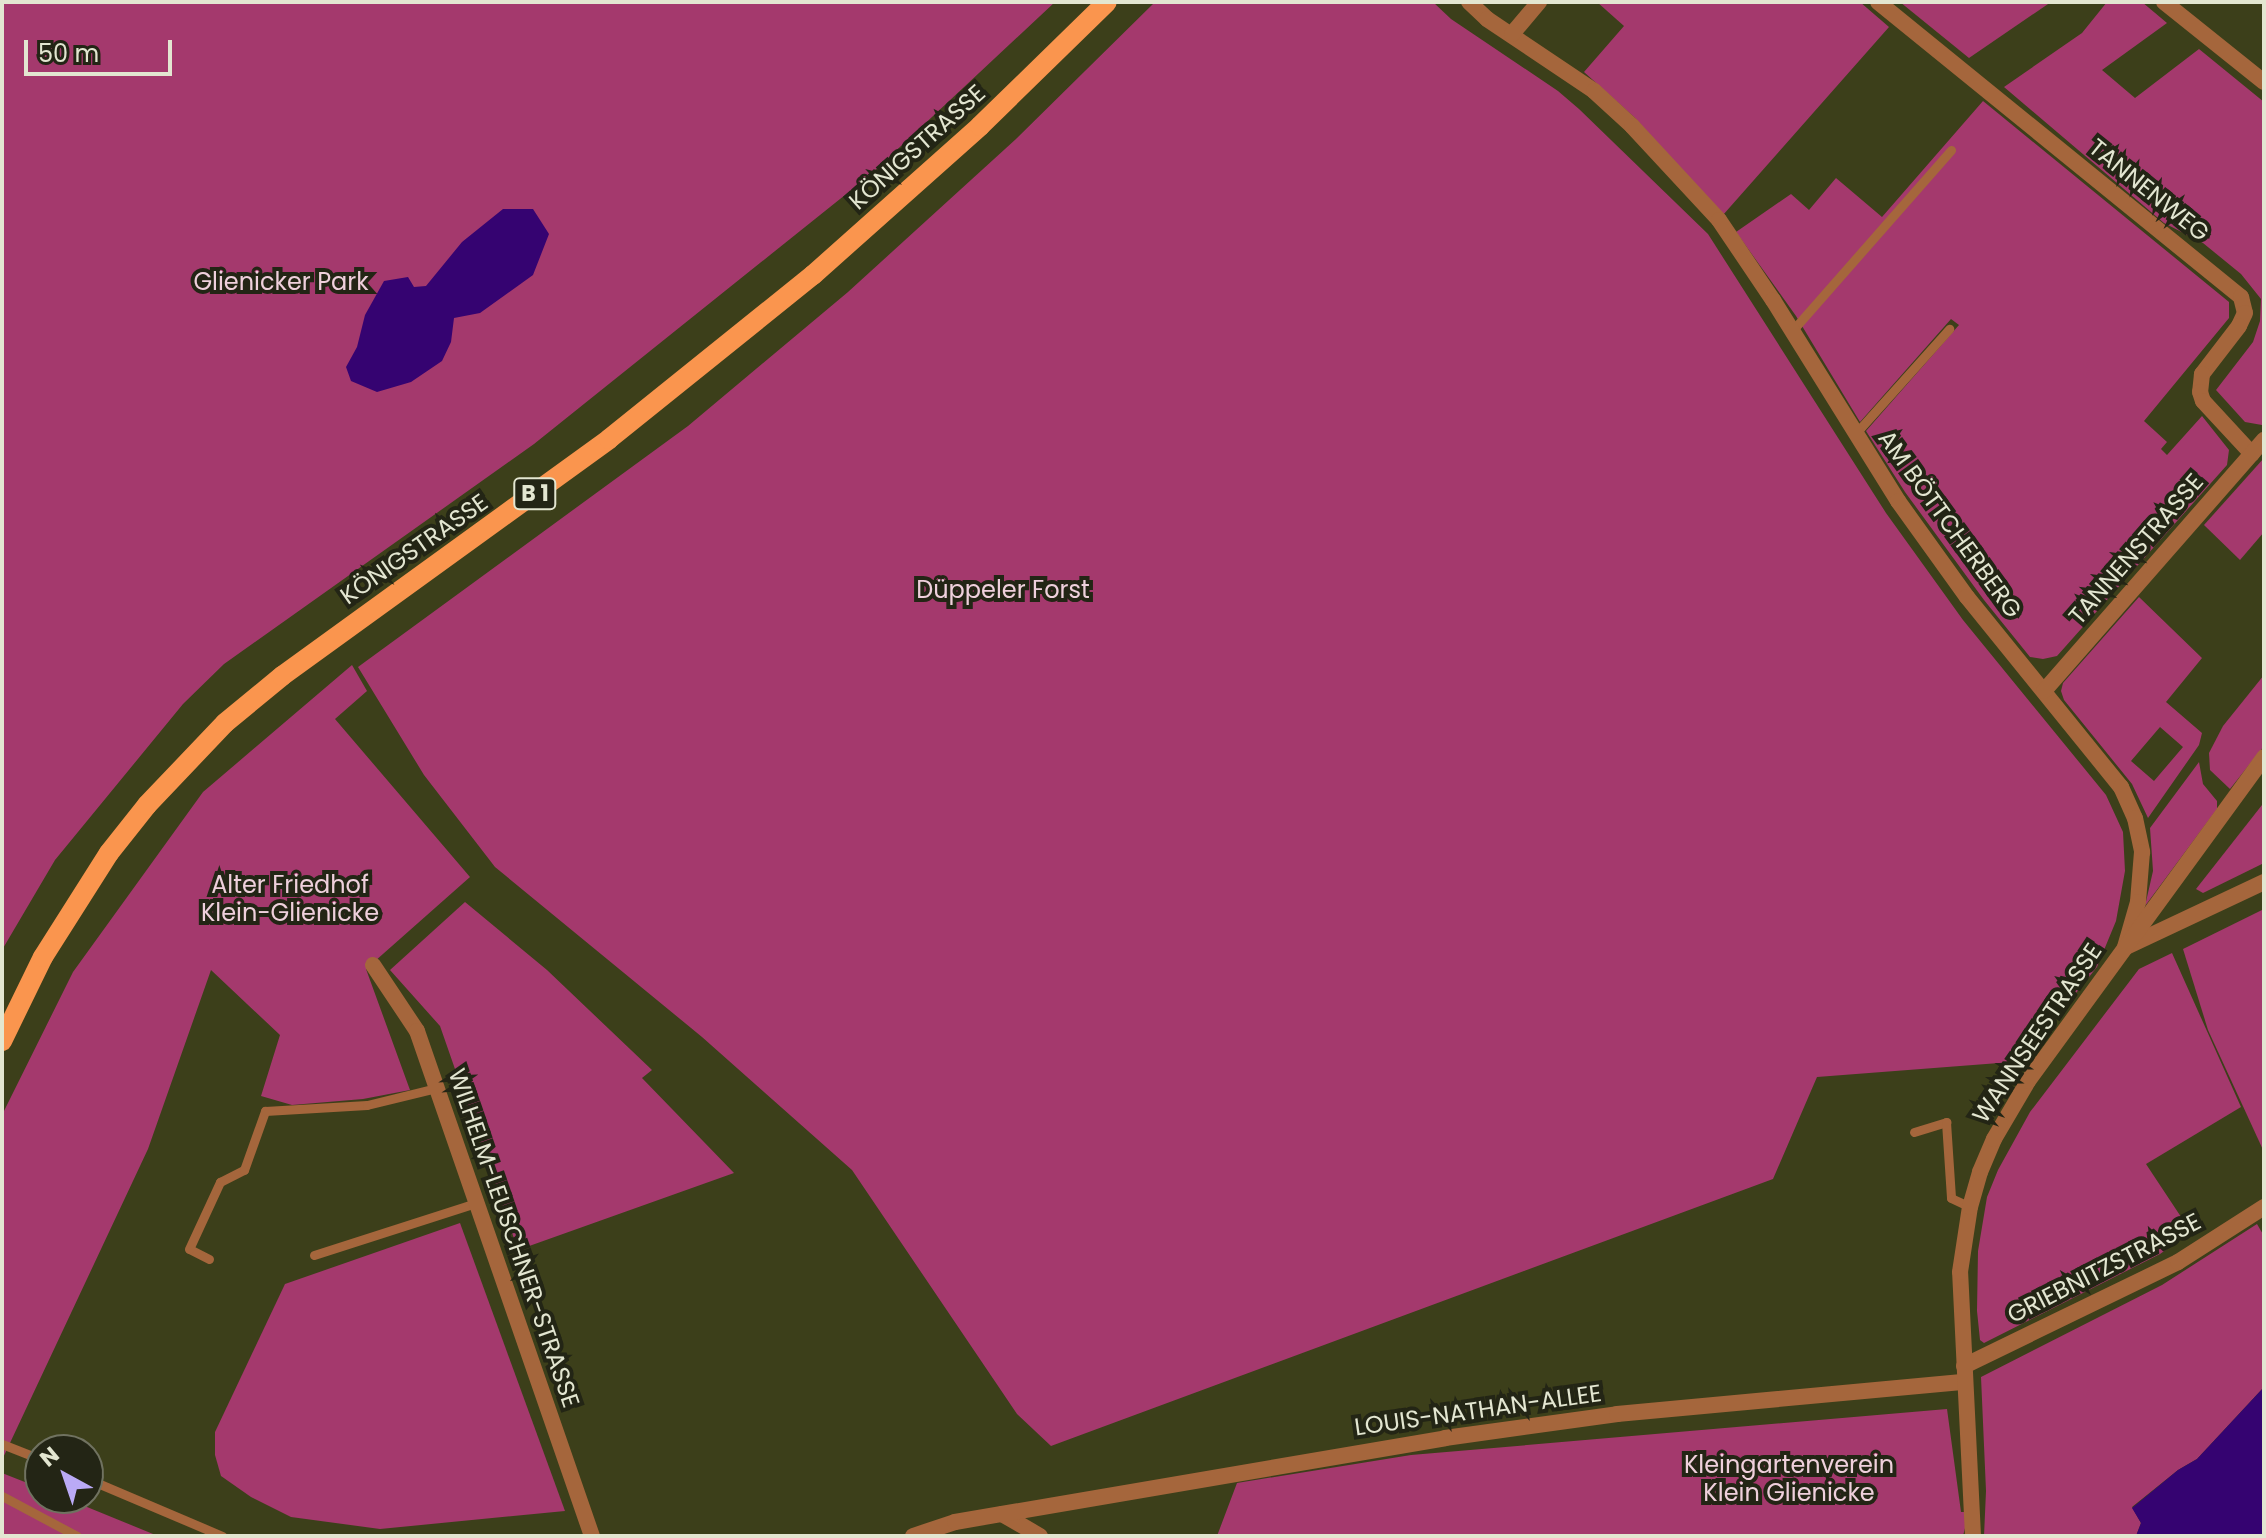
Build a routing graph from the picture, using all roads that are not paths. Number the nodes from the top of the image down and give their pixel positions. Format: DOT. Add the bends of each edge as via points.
graph roads {
  1 [pos="1107,2"];
  2 [pos="1469,2"];
  3 [pos="1539,2"];
  4 [pos="1878,2"];
  5 [pos="2164,2"];
  6 [pos="1512,34"];
  7 [pos="2264,82"];
  8 [pos="1951,150"];
  9 [pos="1949,329"];
  10 [pos="1792,331"];
  11 [pos="1856,433"];
  12 [pos="2264,440"];
  13 [pos="2252,454"];
  14 [pos="2044,691"];
  15 [pos="2264,757"];
  16 [pos="2264,882"];
  17 [pos="2125,947"];
  18 [pos="373,965"];
  19 [pos="2,1041"];
  20 [pos="437,1088"];
  21 [pos="1914,1132"];
  22 [pos="476,1203"];
  23 [pos="1970,1207"];
  24 [pos="2264,1207"];
  25 [pos="314,1255"];
  26 [pos="209,1259"];
  27 [pos="1964,1374"];
  28 [pos="2,1444"];
  29 [pos="24,1453"];
  30 [pos="104,1486"];
  31 [pos="2,1496"];
  32 [pos="1002,1514"];
  33 [pos="77,1536"];
  34 [pos="222,1536"];
  35 [pos="592,1536"];
  36 [pos="913,1536"];
  37 [pos="1040,1536"];
  38 [pos="1973,1536"];
  1 -- 19 [label="main road, KÖNIGSTRASSE / B 1" via="980,126 813,275 609,439 225,723 109,853 43,957"];
  2 -- 6 [label="street, AM BÖTTCHERBERG"];
  3 -- 6 [label="street"];
  4 -- 13 [label="street, TANNENWEG" via="2241,297 2245,313 2202,374 2200,392"];
  5 -- 7 [label="street"];
  6 -- 10 [label="street, AM BÖTTCHERBERG" via="1594,91 1632,126 1719,220"];
  8 -- 10 [label="lane"];
  9 -- 11 [label="lane"];
  10 -- 11 [label="street, AM BÖTTCHERBERG"];
  11 -- 14 [label="street, AM BÖTTCHERBERG" via="1967,597"];
  12 -- 13 [label="street, TANNENSTRASSE"];
  13 -- 14 [label="street, TANNENSTRASSE"];
  14 -- 17 [label="street, AM BÖTTCHERBERG" via="2108,769 2135,818 2143,874"];
  15 -- 17 [label="street"];
  16 -- 17 [label="street, WANNSEESTRASSE"];
  17 -- 23 [label="street, WANNSEESTRASSE" via="2006,1116"];
  18 -- 20 [label="street, WILHELM-LEUSCHNER-STRASSE" via="417,1031"];
  20 -- 22 [label="street, WILHELM-LEUSCHNER-STRASSE"];
  20 -- 26 [label="lane" via="367,1105 265,1111 244,1170 220,1182 189,1249"];
  21 -- 23 [label="lane" via="1946,1122 1951,1198"];
  22 -- 25 [label="lane"];
  22 -- 35 [label="street, WILHELM-LEUSCHNER-STRASSE"];
  23 -- 27 [label="street, WANNSEESTRASSE" via="1960,1272"];
  24 -- 27 [label="street, GRIEBNITZSTRASSE" via="2178,1262"];
  27 -- 32 [label="street, LOUIS-NATHAN-ALLEE" via="1617,1414 1261,1467"];
  27 -- 38 [label="street, WANNSEESTRASSE"];
  28 -- 29 [label="lane"];
  30 -- 34 [label="lane"];
  31 -- 33 [label="lane"];
  32 -- 36 [label="street, LOUIS-NATHAN-ALLEE"];
  32 -- 37 [label="street"];
}
